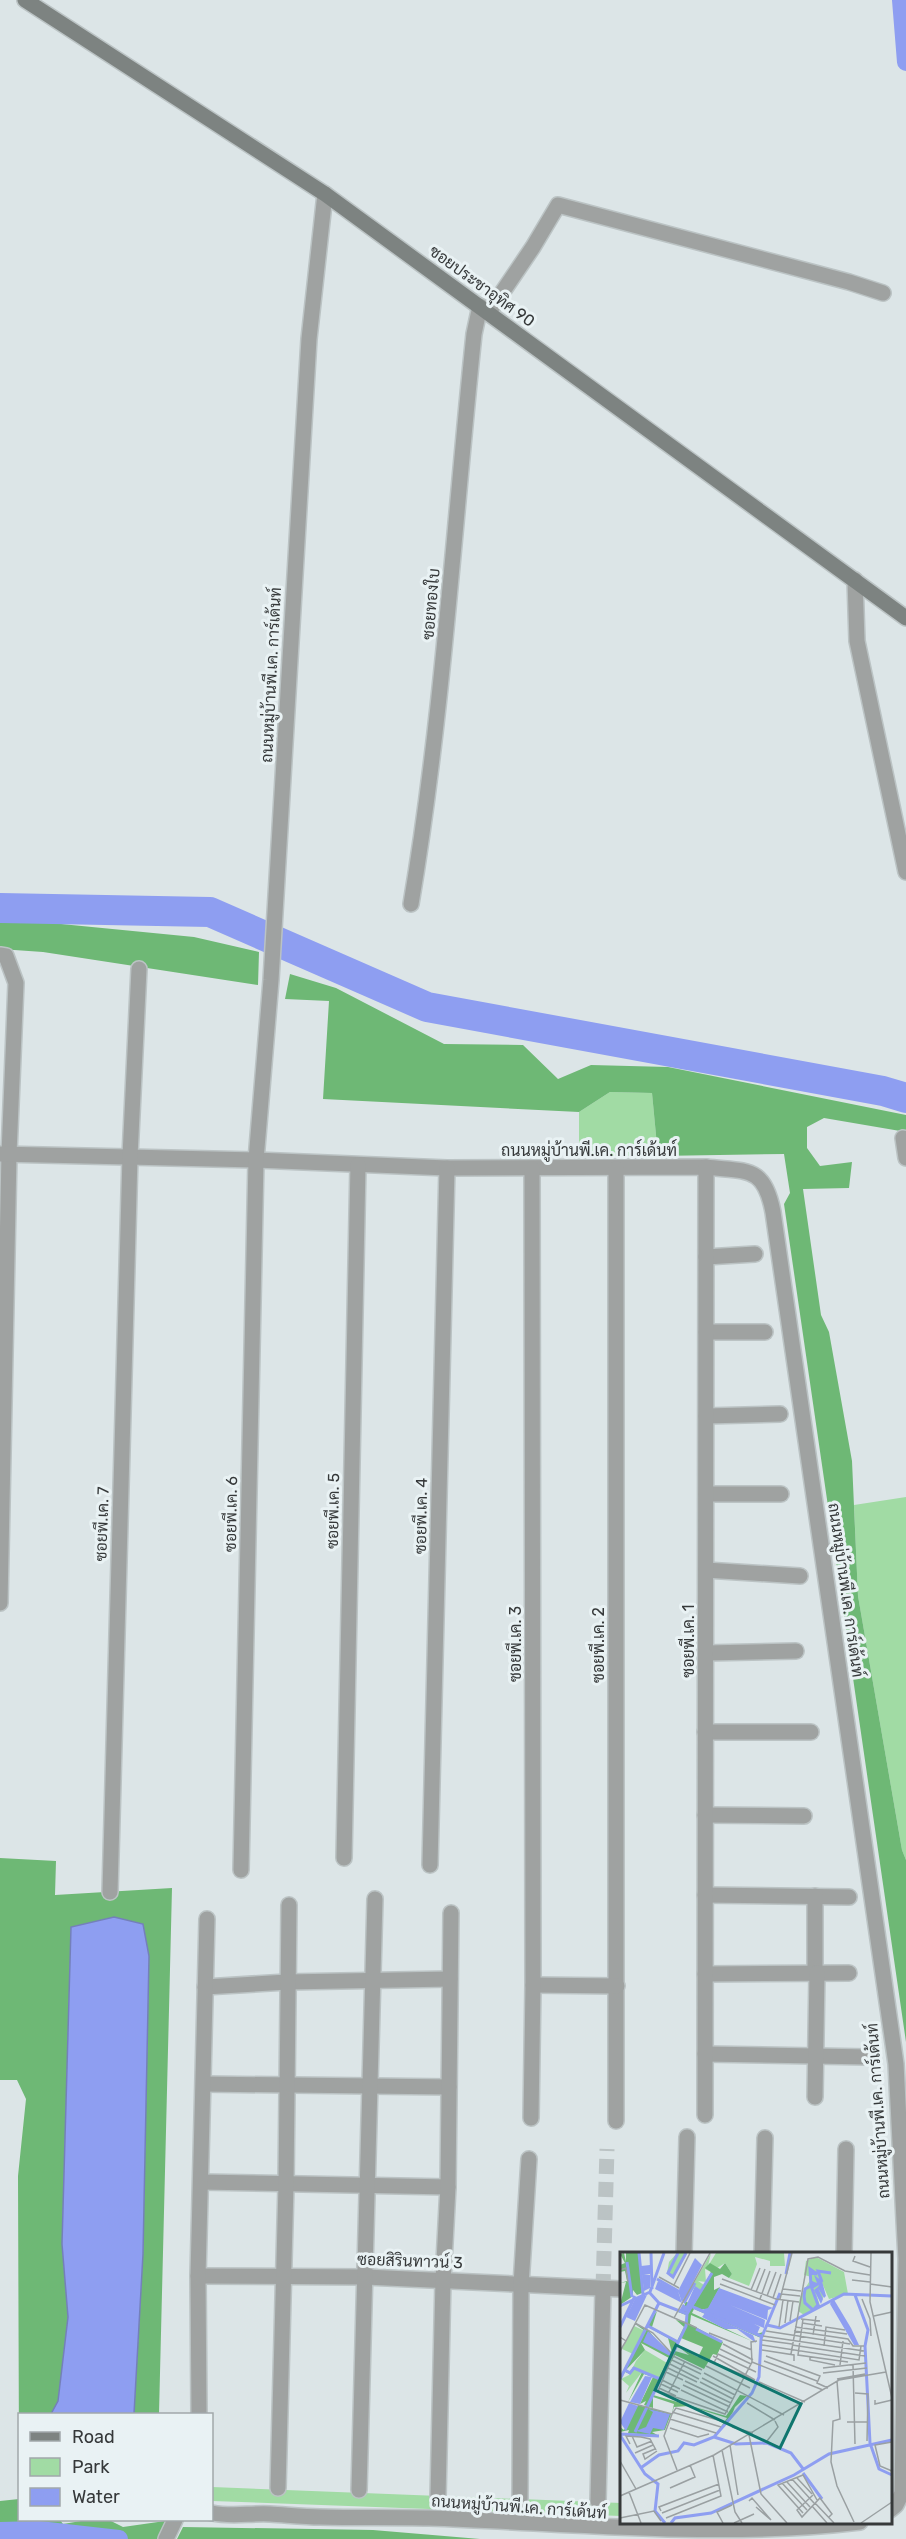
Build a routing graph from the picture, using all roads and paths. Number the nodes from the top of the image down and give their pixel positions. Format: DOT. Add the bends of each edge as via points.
graph roads {
  1 [pos="25,0"];
  2 [pos="325,194"];
  3 [pos="883,293"];
  4 [pos="485,309"];
  5 [pos="855,580"];
  6 [pos="906,618"];
  7 [pos="906,872"];
  8 [pos="411,904"];
  9 [pos="0,955"];
  10 [pos="139,969"];
  11 [pos="903,1138"];
  12 [pos="5,1154"];
  13 [pos="130,1156"];
  14 [pos="906,1158"];
  15 [pos="256,1160"];
  16 [pos="358,1165"];
  17 [pos="706,1167"];
  18 [pos="447,1168"];
  19 [pos="532,1169"];
  20 [pos="616,1169"];
  21 [pos="755,1254"];
  22 [pos="706,1257"];
  23 [pos="706,1332"];
  24 [pos="765,1332"];
  25 [pos="780,1414"];
  26 [pos="706,1416"];
  27 [pos="706,1494"];
  28 [pos="781,1494"];
  29 [pos="706,1570"];
  30 [pos="800,1576"];
  31 [pos="0,1603"];
  32 [pos="796,1651"];
  33 [pos="705,1653"];
  34 [pos="705,1732"];
  35 [pos="811,1732"];
  36 [pos="705,1815"];
  37 [pos="804,1816"];
  38 [pos="344,1858"];
  39 [pos="430,1865"];
  40 [pos="241,1870"];
  41 [pos="110,1892"];
  42 [pos="705,1895"];
  43 [pos="815,1896"];
  44 [pos="849,1897"];
  45 [pos="375,1899"];
  46 [pos="289,1905"];
  47 [pos="451,1913"];
  48 [pos="207,1919"];
  49 [pos="816,1973"];
  50 [pos="849,1973"];
  51 [pos="705,1974"];
  52 [pos="450,1979"];
  53 [pos="372,1981"];
  54 [pos="287,1982"];
  55 [pos="533,1985"];
  56 [pos="617,1986"];
  57 [pos="205,1987"];
  58 [pos="705,2054"];
  59 [pos="816,2056"];
  60 [pos="868,2058"];
  61 [pos="204,2084"];
  62 [pos="287,2085"];
  63 [pos="369,2087"];
  64 [pos="449,2087"];
  65 [pos="815,2097"];
  66 [pos="705,2115"];
  67 [pos="531,2118"];
  68 [pos="616,2121"];
  69 [pos="687,2137"];
  70 [pos="765,2138"];
  71 [pos="846,2149"];
  72 [pos="530,2158"];
  73 [pos="201,2182"];
  74 [pos="286,2185"];
  75 [pos="368,2187"];
  76 [pos="448,2187"];
  77 [pos="684,2252"];
  78 [pos="762,2252"];
  79 [pos="844,2252"];
  80 [pos="198,2276"];
  81 [pos="282,2276"];
  82 [pos="366,2277"];
  83 [pos="443,2280"];
  84 [pos="897,2282"];
  85 [pos="521,2285"];
  86 [pos="603,2289"];
  87 [pos="620,2289"];
  88 [pos="897,2299"];
  89 [pos="199,2413"];
  90 [pos="278,2488"];
  91 [pos="359,2490"];
  92 [pos="438,2497"];
  93 [pos="520,2500"];
  94 [pos="598,2501"];
  95 [pos="891,2509"];
  96 [pos="213,2513"];
  97 [pos="854,2524"];
  1 -- 2 [label="street, ซอยประชาอุทิศ 90"];
  2 -- 4 [label="street, ซอยประชาอุทิศ 90"];
  2 -- 15 [label="street, ถนนหมู่บ้านพี.เค. การ์เด้นท์" via="309,339 271,980"];
  3 -- 4 [label="street" via="558,205 533,247"];
  4 -- 5 [label="street, ซอยประชาอุทิศ 90"];
  4 -- 8 [label="street, ซอยทองใบ" via="472,352 427,804"];
  5 -- 6 [label="street, ซอยประชาอุทิศ 90"];
  5 -- 7 [label="street" via="857,641"];
  9 -- 12 [label="street" via="6,956 16,983"];
  10 -- 13 [label="street, ซอยพี.เค. 7"];
  11 -- 14 [label="street"];
  12 -- 13 [label="street, ถนนหมู่บ้านพี.เค. การ์เด้นท์"];
  12 -- 31 [label="street"];
  13 -- 15 [label="street, ถนนหมู่บ้านพี.เค. การ์เด้นท์"];
  13 -- 41 [label="street, ซอยพี.เค. 7"];
  15 -- 16 [label="street, ถนนหมู่บ้านพี.เค. การ์เด้นท์"];
  15 -- 40 [label="street, ซอยพี.เค. 6"];
  16 -- 18 [label="street, ถนนหมู่บ้านพี.เค. การ์เด้นท์"];
  16 -- 38 [label="street, ซอยพี.เค. 5"];
  17 -- 20 [label="street, ถนนหมู่บ้านพี.เค. การ์เด้นท์"];
  17 -- 22 [label="street, ซอยพี.เค. 1"];
  17 -- 84 [label="street, ถนนหมู่บ้านพี.เค. การ์เด้นท์" via="748,1172 763,1180 771,1203 896,2064 906,2259"];
  18 -- 19 [label="street, ถนนหมู่บ้านพี.เค. การ์เด้นท์"];
  18 -- 39 [label="street, ซอยพี.เค. 4"];
  19 -- 20 [label="street, ถนนหมู่บ้านพี.เค. การ์เด้นท์"];
  19 -- 55 [label="street, ซอยพี.เค. 3"];
  20 -- 56 [label="street, ซอยพี.เค. 2"];
  21 -- 22 [label="street"];
  22 -- 23 [label="street, ซอยพี.เค. 1"];
  23 -- 24 [label="street"];
  23 -- 26 [label="street, ซอยพี.เค. 1"];
  25 -- 26 [label="street"];
  26 -- 27 [label="street, ซอยพี.เค. 1"];
  27 -- 28 [label="street"];
  27 -- 29 [label="street, ซอยพี.เค. 1"];
  29 -- 30 [label="street"];
  29 -- 33 [label="street, ซอยพี.เค. 1"];
  32 -- 33 [label="street"];
  33 -- 34 [label="street, ซอยพี.เค. 1"];
  34 -- 35 [label="street"];
  34 -- 36 [label="street, ซอยพี.เค. 1"];
  36 -- 37 [label="street"];
  36 -- 42 [label="street, ซอยพี.เค. 1"];
  42 -- 43 [label="street"];
  42 -- 51 [label="street, ซอยพี.เค. 1"];
  43 -- 44 [label="street"];
  43 -- 49 [label="street"];
  45 -- 53 [label="street"];
  46 -- 54 [label="street"];
  47 -- 52 [label="street"];
  48 -- 57 [label="street"];
  49 -- 50 [label="street"];
  49 -- 51 [label="street"];
  49 -- 59 [label="street"];
  51 -- 58 [label="street, ซอยพี.เค. 1"];
  52 -- 53 [label="street"];
  52 -- 64 [label="street"];
  53 -- 54 [label="street"];
  53 -- 63 [label="street"];
  54 -- 57 [label="street"];
  54 -- 62 [label="street"];
  55 -- 56 [label="street"];
  55 -- 67 [label="street, ซอยพี.เค. 3"];
  56 -- 68 [label="street, ซอยพี.เค. 2"];
  57 -- 61 [label="street"];
  58 -- 59 [label="street"];
  58 -- 66 [label="street, ซอยพี.เค. 1"];
  59 -- 60 [label="street"];
  59 -- 65 [label="street"];
  61 -- 62 [label="street"];
  61 -- 73 [label="street"];
  62 -- 63 [label="street"];
  62 -- 74 [label="street"];
  63 -- 64 [label="street"];
  63 -- 75 [label="street"];
  64 -- 76 [label="street"];
  69 -- 77 [label="street"];
  70 -- 78 [label="street"];
  71 -- 79 [label="street"];
  72 -- 85 [label="street"];
  73 -- 74 [label="street"];
  73 -- 80 [label="street"];
  74 -- 75 [label="street"];
  74 -- 81 [label="street"];
  75 -- 76 [label="street"];
  75 -- 82 [label="street"];
  76 -- 83 [label="street"];
  80 -- 81 [label="street, ซอยสิรินทาวน์ 3"];
  80 -- 89 [label="street"];
  81 -- 82 [label="street, ซอยสิรินทาวน์ 3"];
  81 -- 90 [label="street"];
  82 -- 83 [label="street, ซอยสิรินทาวน์ 3"];
  82 -- 91 [label="street"];
  83 -- 85 [label="street, ซอยสิรินทาวน์ 3"];
  83 -- 92 [label="street"];
  84 -- 88 [label="street, ถนนหมู่บ้านพี.เค. การ์เด้นท์"];
  85 -- 86 [label="street, ซอยสิรินทาวน์ 3"];
  85 -- 93 [label="street"];
  86 -- 87 [label="street, ซอยสิรินทาวน์ 3"];
  86 -- 94 [label="street"];
  88 -- 95 [label="street, ถนนหมู่บ้านพี.เค. การ์เด้นท์" via="902,2493"];
  96 -- 97 [label="street, ถนนหมู่บ้านพี.เค. การ์เด้นท์" via="238,2517 268,2514 431,2518 635,2533 746,2534"];
}
